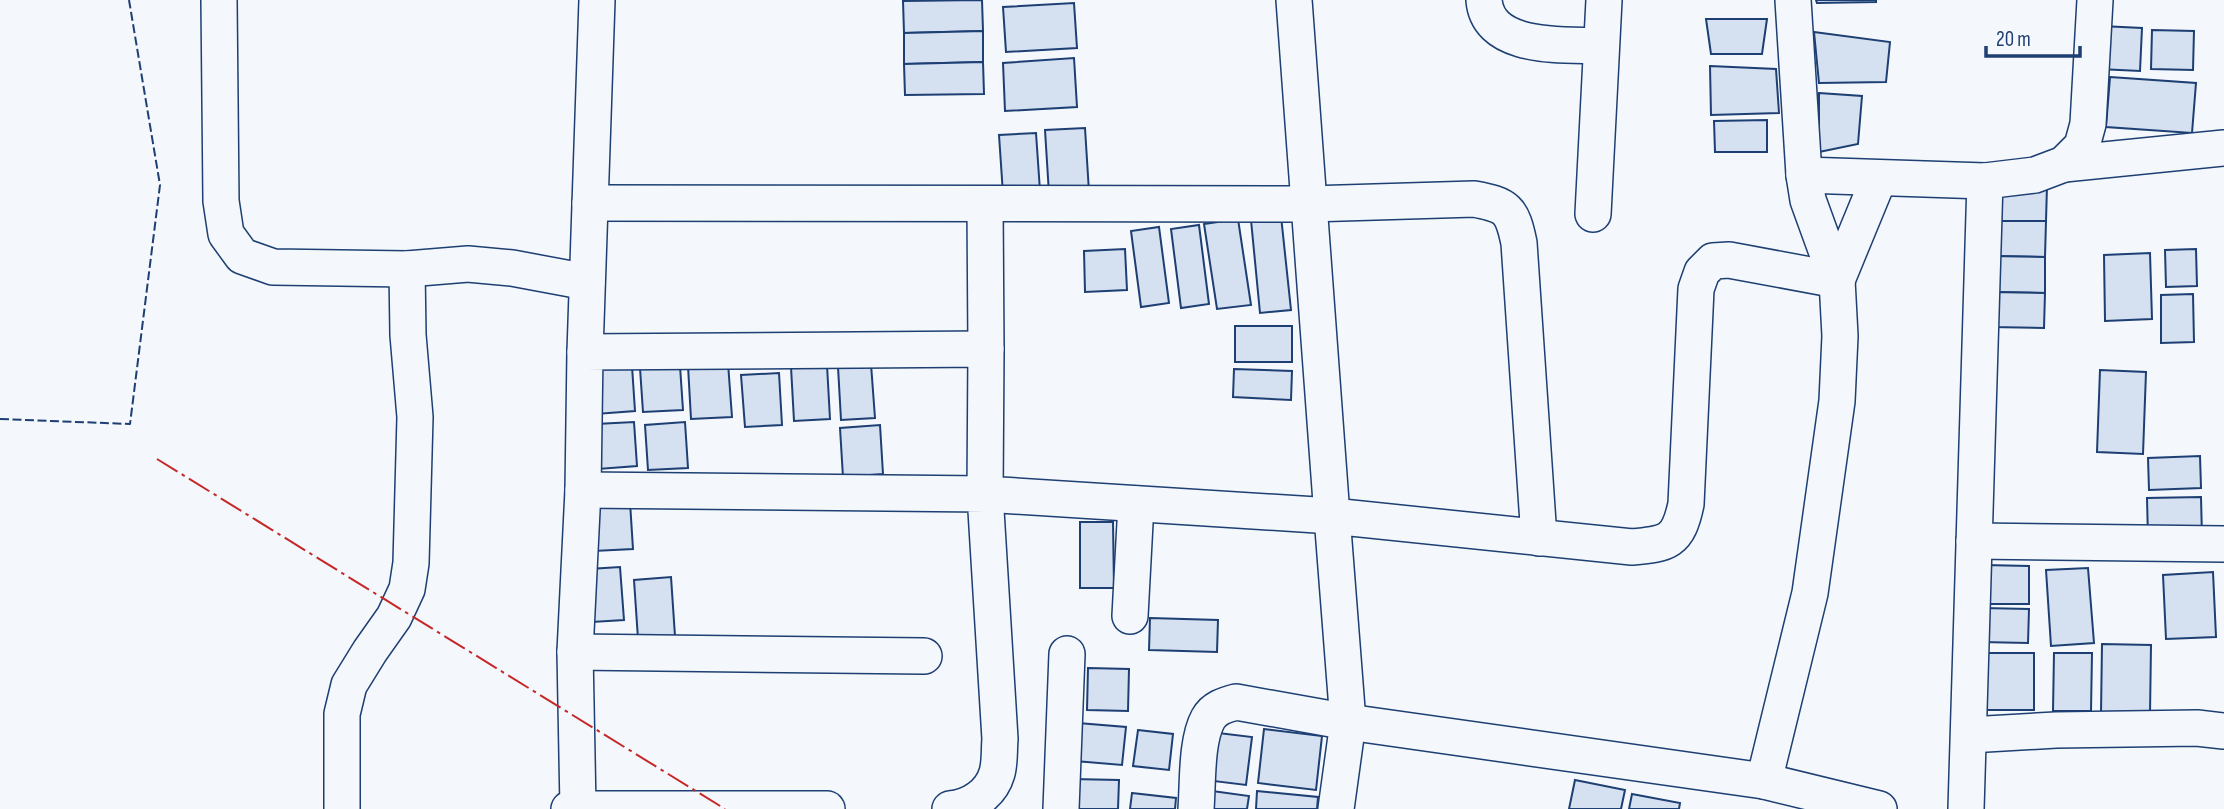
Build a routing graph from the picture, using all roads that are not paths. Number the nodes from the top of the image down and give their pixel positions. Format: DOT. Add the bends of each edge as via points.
graph roads {
  1 [pos="219,0"];
  2 [pos="597,0"];
  3 [pos="1294,0"];
  4 [pos="1485,0"];
  5 [pos="1604,0"];
  6 [pos="1793,0"];
  7 [pos="2095,0"];
  8 [pos="1601,46"];
  9 [pos="2224,148"];
  10 [pos="2064,164"];
  11 [pos="1804,175"];
  12 [pos="1879,177"];
  13 [pos="1985,181"];
  14 [pos="590,203"];
  15 [pos="985,204"];
  16 [pos="1309,204"];
  17 [pos="1593,214"];
  18 [pos="407,269"];
  19 [pos="1837,280"];
  20 [pos="587,282"];
  21 [pos="986,349"];
  22 [pos="585,352"];
  23 [pos="583,489"];
  24 [pos="985,494"];
  25 [pos="1136,504"];
  26 [pos="1332,516"];
  27 [pos="1539,538"];
  28 [pos="1974,541"];
  29 [pos="2224,544"];
  30 [pos="1130,616"];
  31 [pos="575,652"];
  32 [pos="1067,654"];
  33 [pos="924,656"];
  34 [pos="1348,722"];
  35 [pos="2224,731"];
  36 [pos="1969,735"];
  37 [pos="1764,781"];
  38 [pos="998,802"];
  39 [pos="342,809"];
  40 [pos="575,809"];
  41 [pos="827,809"];
  42 [pos="837,809"];
  43 [pos="950,809"];
  44 [pos="1061,809"];
  45 [pos="1196,809"];
  46 [pos="1336,809"];
  47 [pos="1879,809"];
  48 [pos="1966,809"];
  1 -- 18 [label="street" via="221,201 226,234 242,256 273,267"];
  2 -- 14 [label="street"];
  3 -- 16 [label="street"];
  4 -- 8 [label="street" via="1497,29 1524,41"];
  5 -- 8 [label="street"];
  6 -- 11 [label="street"];
  7 -- 10 [label="street" via="2088,124 2082,145"];
  8 -- 17 [label="street"];
  9 -- 10 [label="street"];
  10 -- 13 [label="street" via="2035,175"];
  11 -- 12 [label="street"];
  11 -- 19 [label="street" via="1808,200"];
  12 -- 13 [label="street"];
  12 -- 19 [label="street"];
  13 -- 28 [label="street"];
  14 -- 15 [label="street"];
  14 -- 20 [label="street"];
  15 -- 16 [label="street"];
  15 -- 21 [label="street"];
  16 -- 26 [label="street"];
  16 -- 27 [label="street" via="1474,199 1508,210 1519,243"];
  18 -- 20 [label="street" via="468,264"];
  18 -- 39 [label="street" via="415,417 411,563 407,589 394,617 349,685 342,714"];
  19 -- 27 [label="street" via="1713,261 1702,272 1696,289 1682,525 1671,540 1632,547"];
  19 -- 37 [label="street" via="1837,401 1814,566"];
  20 -- 22 [label="street"];
  21 -- 22 [label="street"];
  21 -- 24 [label="street"];
  22 -- 23 [label="street"];
  23 -- 24 [label="street"];
  23 -- 31 [label="street"];
  24 -- 25 [label="street"];
  24 -- 38 [label="street" via="1000,739"];
  25 -- 26 [label="street"];
  25 -- 30 [label="street"];
  26 -- 27 [label="street"];
  26 -- 34 [label="street"];
  28 -- 29 [label="street"];
  28 -- 36 [label="street"];
  31 -- 33 [label="street"];
  31 -- 40 [label="street"];
  32 -- 44 [label="street"];
  34 -- 37 [label="street"];
  34 -- 45 [label="street" via="1236,702 1222,706 1209,717 1202,736"];
  34 -- 46 [label="street"];
  35 -- 36 [label="street" via="2171,728"];
  36 -- 48 [label="street"];
  37 -- 47 [label="street"];
  38 -- 43 [label="street"];
  40 -- 41 [label="street"];
  41 -- 42 [label="street"];
}
